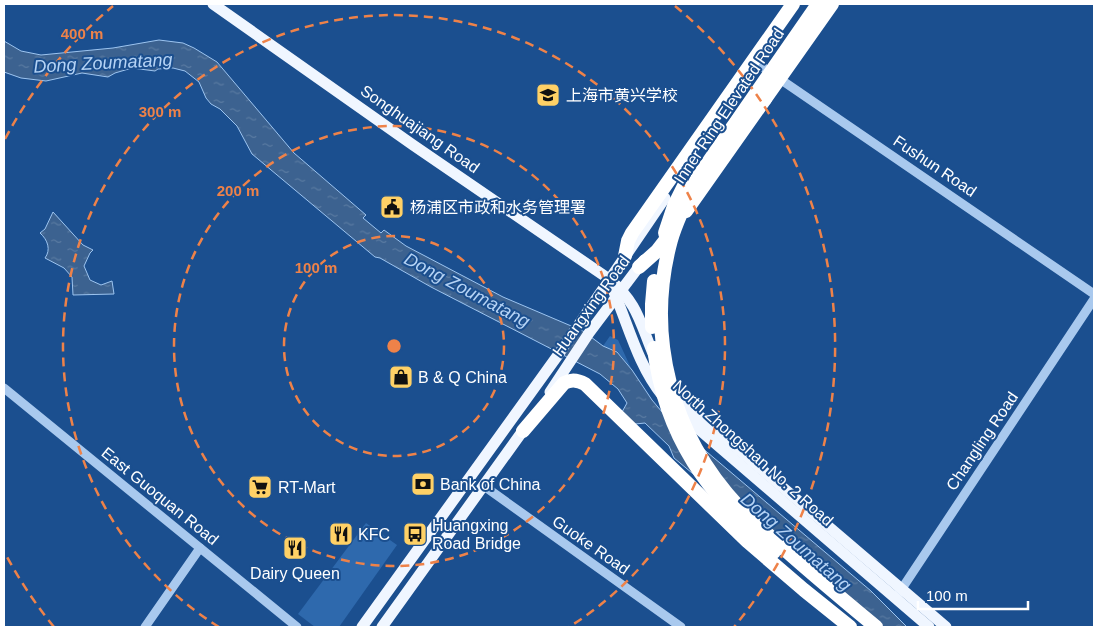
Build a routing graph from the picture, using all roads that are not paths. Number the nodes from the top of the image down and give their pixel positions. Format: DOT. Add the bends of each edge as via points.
graph roads {
  1 [pos="792,4"];
  2 [pos="801,4"];
  3 [pos="808,4"];
  4 [pos="818,4"];
  5 [pos="825,4"];
  6 [pos="832,4"];
  7 [pos="221,6"];
  8 [pos="758,64"];
  9 [pos="774,76"];
  10 [pos="625,256"];
  11 [pos="639,267"];
  12 [pos="609,279"];
  13 [pos="619,293"];
  14 [pos="1094,294"];
  15 [pos="1094,300"];
  16 [pos="4,388"];
  17 [pos="523,431"];
  18 [pos="484,486"];
  19 [pos="200,548"];
  20 [pos="898,594"];
  21 [pos="145,627"];
  22 [pos="297,627"];
  23 [pos="362,627"];
  24 [pos="382,627"];
  25 [pos="682,627"];
  26 [pos="850,627"];
  27 [pos="861,627"];
  28 [pos="876,627"];
  29 [pos="929,627"];
  30 [pos="946,627"];
  1 -- 10 [label="highway" via="630,236"];
  2 -- 8 [label="main road, Huangxing Road"];
  3 -- 27 [label="highway, Inner Ring Elevated Road, bridge" via="695,165 674,206 654,280 652,331 666,408 677,435 708,485 754,534"];
  4 -- 28 [label="highway, Inner Ring Elevated Road, bridge" via="692,190 668,254 662,299 662,349 680,416 713,476 740,509"];
  5 -- 9 [label="main road, Huangxing Road"];
  6 -- 11 [label="highway, bridge" via="669,236"];
  7 -- 12 [label="main road, Songhuajiang Road" via="413,145"];
  8 -- 9 [label="street, Fushun Road"];
  8 -- 10 [label="main road, Huangxing Road"];
  9 -- 11 [label="main road, Huangxing Road"];
  9 -- 14 [label="street, Fushun Road"];
  10 -- 12 [label="main road, Huangxing Road"];
  11 -- 13 [label="main road, Huangxing Road"];
  12 -- 13 [label="main road, North Zhongshan No. 2 Road"];
  12 -- 23 [label="main road, Huangxing Road"];
  13 -- 17 [label="main road, Huangxing Road"];
  13 -- 20 [label="main road, North Zhongshan No. 2 Road" via="632,302 666,380 677,396"];
  13 -- 20 [label="main road, North Zhongshan No. 2 Road" via="633,343 655,386 667,401"];
  15 -- 20 [label="street, Changling Road"];
  16 -- 19 [label="street, East Guoquan Road"];
  17 -- 18 [label="main road, Huangxing Road"];
  17 -- 26 [label="highway" via="568,381 585,384 746,541"];
  18 -- 24 [label="main road, Huangxing Road"];
  18 -- 25 [label="street, Guoke Road"];
  19 -- 21 [label="street"];
  19 -- 22 [label="street, East Guoquan Road"];
  20 -- 29 [label="main road, North Zhongshan No. 2 Road"];
  20 -- 30 [label="main road, North Zhongshan No. 2 Road"];
}
